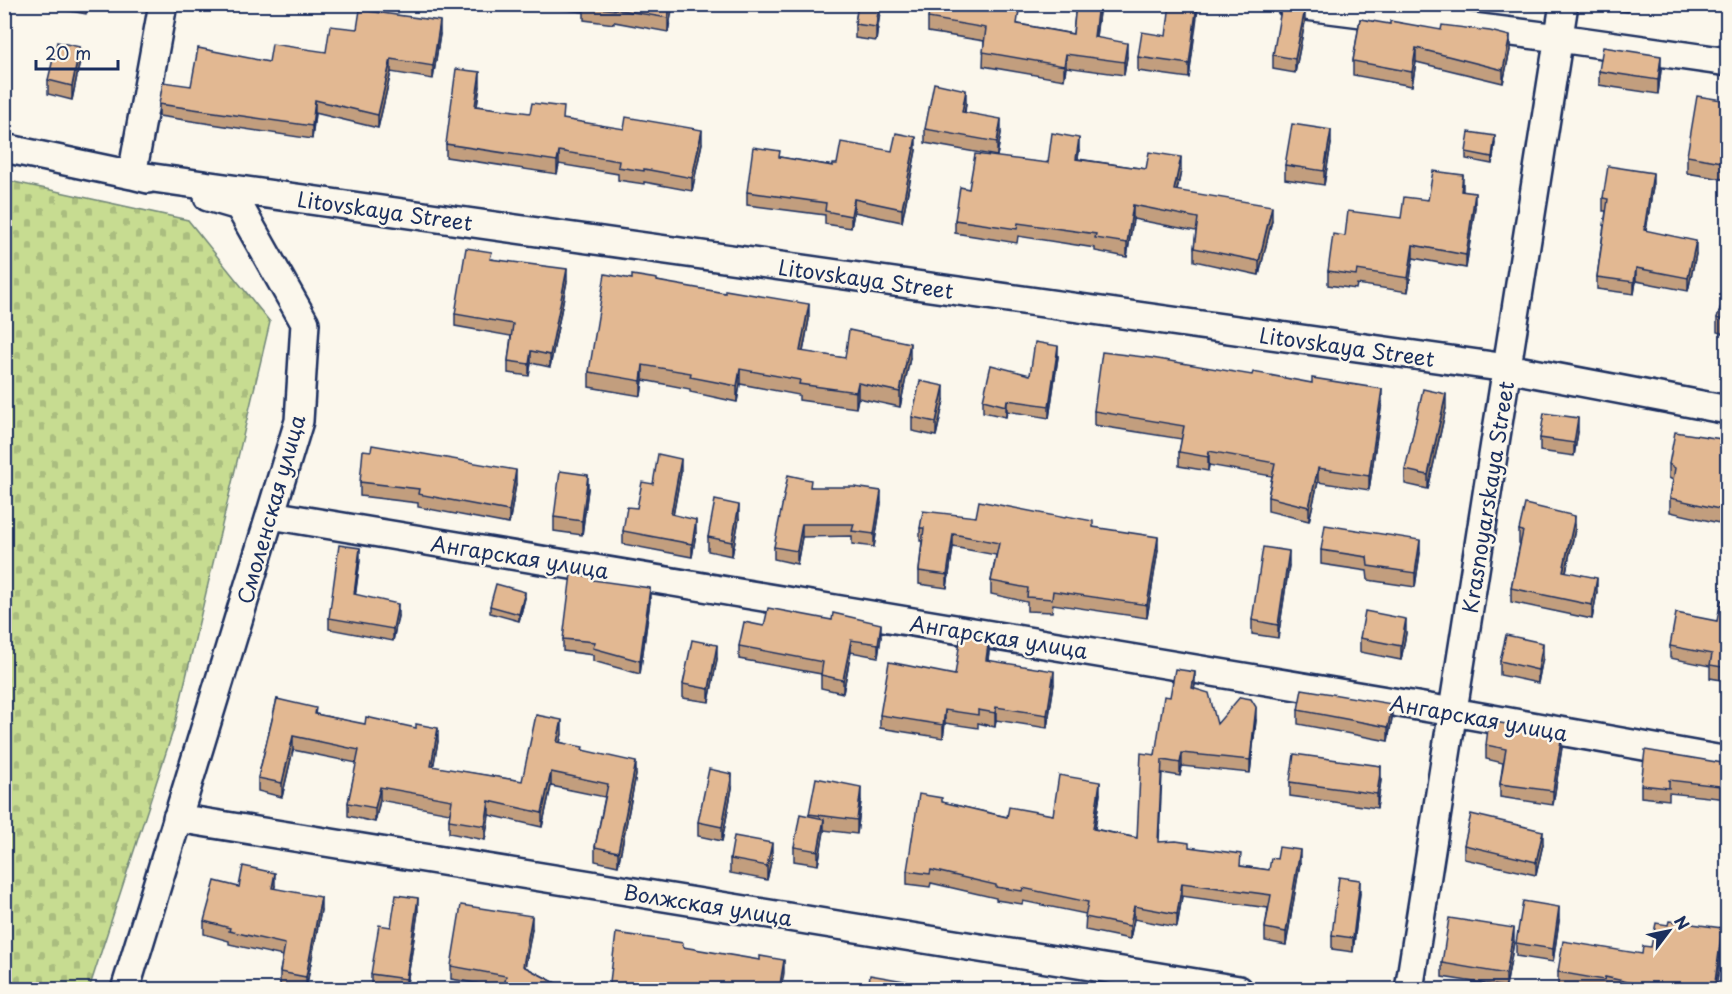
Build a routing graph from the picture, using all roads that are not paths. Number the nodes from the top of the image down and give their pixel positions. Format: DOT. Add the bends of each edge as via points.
graph roads {
  1 [pos="163,4"];
  2 [pos="1290,4"];
  3 [pos="1564,4"];
  4 [pos="1559,38"];
  5 [pos="1728,62"];
  6 [pos="4,148"];
  7 [pos="132,175"];
  8 [pos="1507,368"];
  9 [pos="1728,410"];
  10 [pos="270,515"];
  11 [pos="1453,712"];
  12 [pos="1728,761"];
  13 [pos="177,818"];
  14 [pos="125,990"];
  15 [pos="1239,990"];
  16 [pos="1409,990"];
  1 -- 7 [label="street"];
  2 -- 4 [label="street"];
  3 -- 4 [label="street, Krasnoyarskaya Street"];
  4 -- 5 [label="street"];
  4 -- 8 [label="street, Krasnoyarskaya Street"];
  6 -- 7 [label="street, Litovskaya Street"];
  7 -- 8 [label="street, Litovskaya Street"];
  7 -- 10 [label="street, Смоленская улица" via="239,206 305,323 299,422"];
  8 -- 9 [label="street, Litovskaya Street"];
  8 -- 11 [label="street, Krasnoyarskaya Street"];
  10 -- 11 [label="street, Ангарская улица"];
  10 -- 13 [label="street, Смоленская улица"];
  11 -- 12 [label="street, Ангарская улица"];
  11 -- 16 [label="street, Krasnoyarskaya Street"];
  13 -- 14 [label="street, Смоленская улица"];
  13 -- 15 [label="street, Волжская улица"];
}
